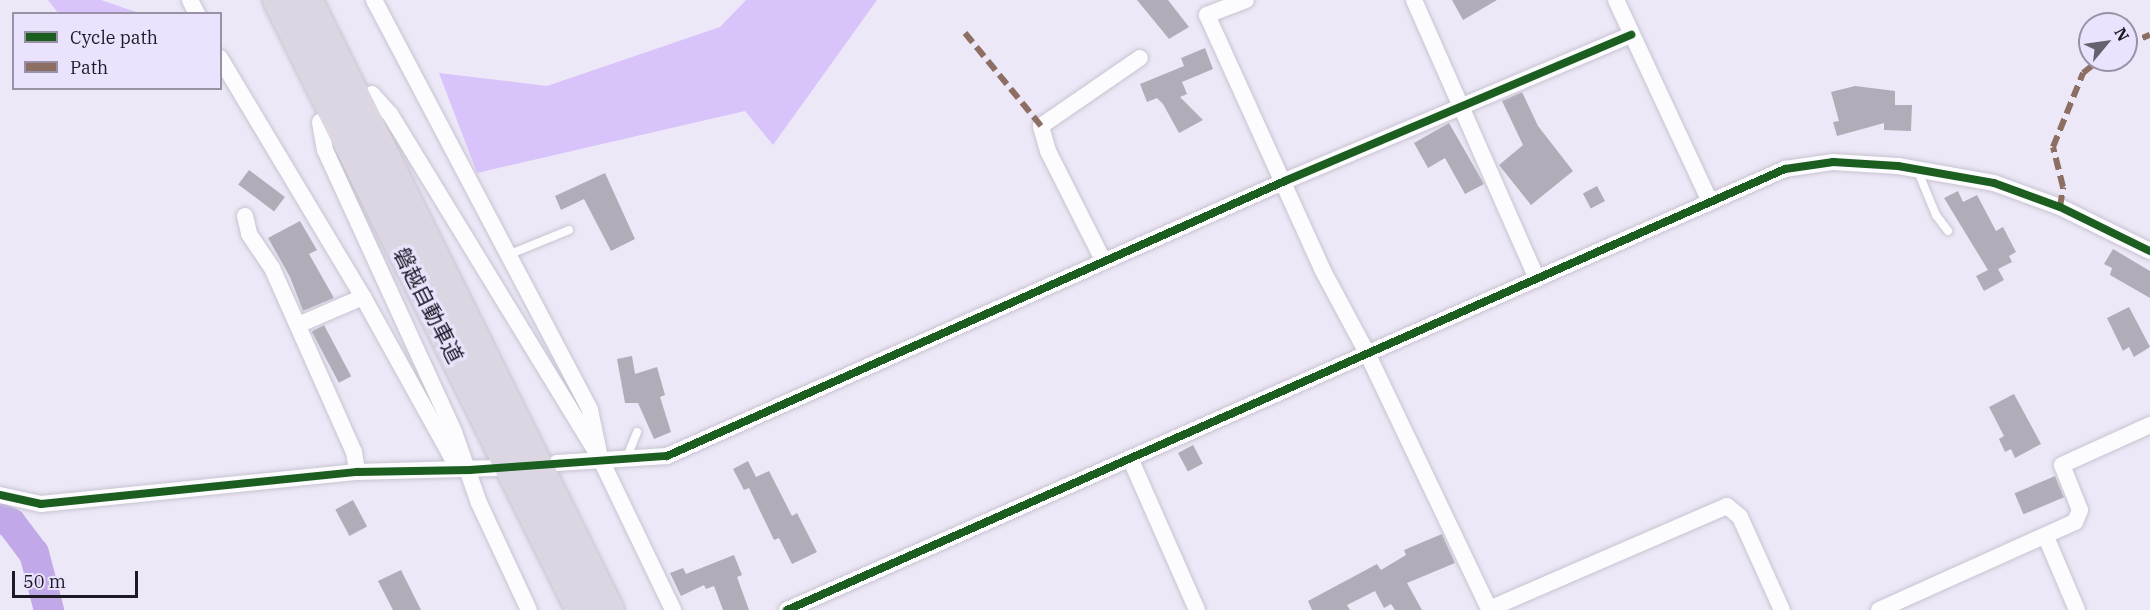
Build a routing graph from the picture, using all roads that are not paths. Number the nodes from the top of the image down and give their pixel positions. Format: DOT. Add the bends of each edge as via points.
graph roads {
  1 [pos="278,0"];
  2 [pos="306,0"];
  3 [pos="374,0"];
  4 [pos="1246,0"];
  5 [pos="1414,0"];
  6 [pos="1616,0"];
  7 [pos="1631,35"];
  8 [pos="1140,58"];
  9 [pos="222,61"];
  10 [pos="372,94"];
  11 [pos="1459,107"];
  12 [pos="320,122"];
  13 [pos="1917,169"];
  14 [pos="1285,181"];
  15 [pos="1710,202"];
  16 [pos="245,216"];
  17 [pos="569,230"];
  18 [pos="1948,231"];
  19 [pos="2150,250"];
  20 [pos="508,255"];
  21 [pos="1103,260"];
  22 [pos="1537,279"];
  23 [pos="363,297"];
  24 [pos="298,326"];
  25 [pos="1367,353"];
  26 [pos="2150,425"];
  27 [pos="637,432"];
  28 [pos="627,457"];
  29 [pos="600,458"];
  30 [pos="1130,458"];
  31 [pos="557,463"];
  32 [pos="496,468"];
  33 [pos="470,470"];
  34 [pos="357,472"];
  35 [pos="0,495"];
  36 [pos="2046,537"];
  37 [pos="530,610"];
  38 [pos="581,610"];
  39 [pos="609,610"];
  40 [pos="673,610"];
  41 [pos="786,610"];
  42 [pos="1197,610"];
  43 [pos="1488,610"];
  44 [pos="1782,610"];
  45 [pos="1879,610"];
  46 [pos="2077,610"];
  1 -- 38 [label="highway, 磐越自動車道"];
  2 -- 39 [label="highway, 磐越自動車道"];
  3 -- 20 [label="street"];
  4 -- 14 [label="street" via="1207,15"];
  5 -- 11 [label="street"];
  6 -- 7 [label="street"];
  7 -- 11 [label="street"];
  7 -- 15 [label="street"];
  8 -- 21 [label="street" via="1041,126 1048,151"];
  9 -- 23 [label="street"];
  10 -- 29 [label="street" via="390,114 464,242"];
  11 -- 14 [label="street"];
  11 -- 22 [label="street"];
  12 -- 33 [label="street" via="325,150"];
  13 -- 15 [label="street" via="1811,164 1785,169"];
  13 -- 18 [label="lane" via="1936,215"];
  13 -- 19 [label="street" via="1994,183 2060,207"];
  14 -- 21 [label="street"];
  14 -- 25 [label="street" via="1322,268"];
  15 -- 22 [label="street"];
  16 -- 24 [label="street" via="249,234 272,268"];
  17 -- 20 [label="lane"];
  20 -- 29 [label="street" via="590,410"];
  21 -- 28 [label="street" via="667,456"];
  22 -- 25 [label="street"];
  23 -- 24 [label="street"];
  23 -- 33 [label="street" via="451,456"];
  24 -- 34 [label="street" via="354,452"];
  25 -- 30 [label="street"];
  25 -- 43 [label="street"];
  26 -- 36 [label="street" via="2062,465 2080,515 2075,522"];
  27 -- 28 [label="lane"];
  28 -- 29 [label="street"];
  29 -- 31 [label="street"];
  29 -- 40 [label="street"];
  30 -- 41 [label="street"];
  30 -- 42 [label="street"];
  32 -- 33 [label="street"];
  33 -- 34 [label="street"];
  33 -- 37 [label="street" via="479,503"];
  34 -- 35 [label="street" via="41,504"];
  36 -- 45 [label="street"];
  36 -- 46 [label="street"];
  43 -- 44 [label="street" via="1727,506 1740,517"];
}
